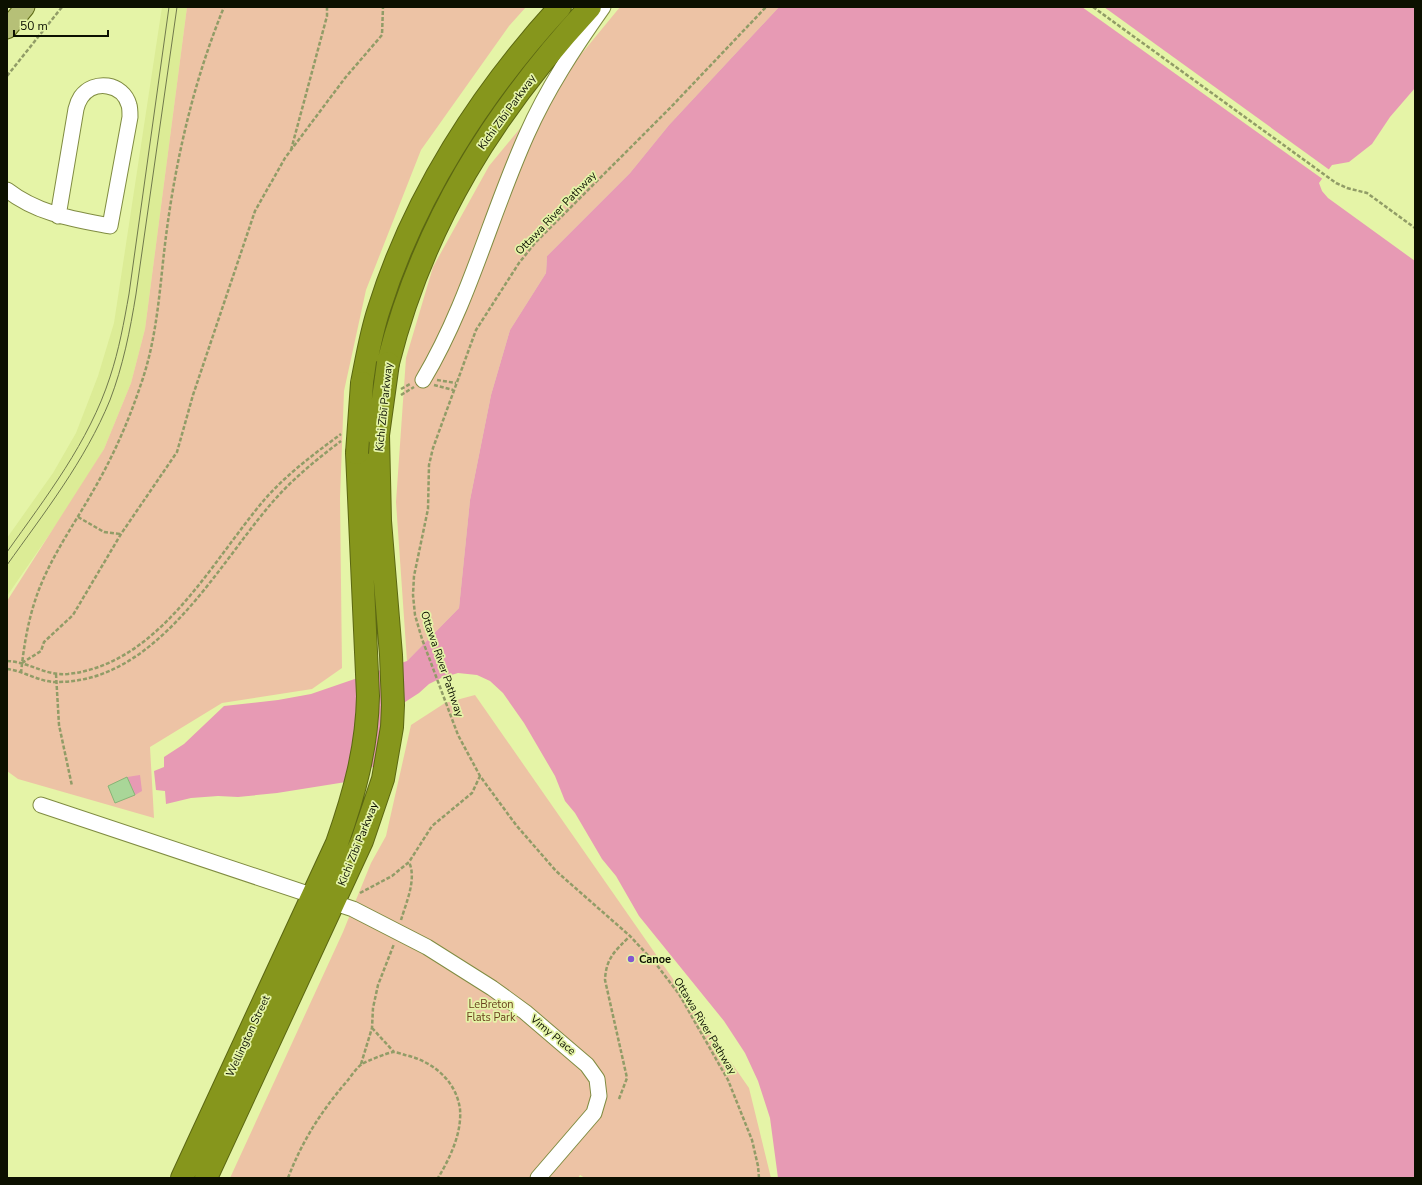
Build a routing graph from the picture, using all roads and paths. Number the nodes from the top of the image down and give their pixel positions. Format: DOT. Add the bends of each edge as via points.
graph roads {
  1 [pos="25,7"];
  2 [pos="62,7"];
  3 [pos="224,7"];
  4 [pos="327,7"];
  5 [pos="382,7"];
  6 [pos="560,7"];
  7 [pos="590,7"];
  8 [pos="603,7"];
  9 [pos="766,7"];
  10 [pos="1093,7"];
  11 [pos="7,29"];
  12 [pos="7,76"];
  13 [pos="290,151"];
  14 [pos="7,190"];
  15 [pos="58,216"];
  16 [pos="1415,228"];
  17 [pos="456,383"];
  18 [pos="425,384"];
  19 [pos="400,389"];
  20 [pos="453,390"];
  21 [pos="397,398"];
  22 [pos="343,433"];
  23 [pos="351,445"];
  24 [pos="78,517"];
  25 [pos="121,534"];
  26 [pos="7,661"];
  27 [pos="22,663"];
  28 [pos="7,669"];
  29 [pos="21,673"];
  30 [pos="56,674"];
  31 [pos="56,682"];
  32 [pos="480,776"];
  33 [pos="72,786"];
  34 [pos="41,805"];
  35 [pos="409,862"];
  36 [pos="360,893"];
  37 [pos="313,894"];
  38 [pos="334,902"];
  39 [pos="398,932"];
  40 [pos="630,936"];
  41 [pos="372,1028"];
  42 [pos="394,1052"];
  43 [pos="361,1064"];
  44 [pos="619,1099"];
  45 [pos="182,1178"];
  46 [pos="206,1178"];
  47 [pos="288,1178"];
  48 [pos="438,1178"];
  49 [pos="538,1178"];
  50 [pos="759,1178"];
  1 -- 11 [label="main road"];
  2 -- 12 [label="path"];
  3 -- 24 [label="path" via="211,38 189,115 171,201 156,318 143,378 125,430"];
  4 -- 13 [label="path" via="327,16"];
  5 -- 13 [label="path" via="382,35 345,78"];
  6 -- 23 [label="highway, Kichi Zībī Parkway, bridge" via="486,100 451,152 418,210 398,255 378,311"];
  7 -- 38 [label="highway, Kichi Zībī Parkway, bridge" via="509,107 469,165 431,236 399,321 388,363 378,435 380,521 391,655 392,727 383,779 370,820"];
  8 -- 18 [label="street" via="553,82 539,109 447,338"];
  9 -- 17 [label="path, Ottawa River Pathway" via="519,263 476,330"];
  10 -- 16 [label="path" via="1336,183 1367,193"];
  13 -- 25 [label="path" via="255,211 193,395 177,452"];
  14 -- 15 [label="street" via="30,206"];
  15 -- 15 [label="street" via="110,226 130,118 129,105 124,95 115,88 102,85 91,88 81,97 76,109"];
  17 -- 18 [label="path"];
  17 -- 20 [label="path, Ottawa River Pathway"];
  18 -- 19 [label="path"];
  18 -- 20 [label="path"];
  18 -- 21 [label="path" via="408,390"];
  20 -- 32 [label="path, Ottawa River Pathway" via="429,465 428,509 414,576 413,596 422,639 442,694 458,735"];
  22 -- 30 [label="path" via="304,462 266,498 179,609 148,638 104,664 69,674"];
  23 -- 31 [label="path" via="294,478 182,616 151,645 123,665 107,672 86,679"];
  23 -- 37 [label="highway, Kichi Zībī Parkway" via="367,662 366,732 356,787 337,843"];
  24 -- 25 [label="path" via="104,532"];
  24 -- 27 [label="path" via="58,549 40,588 30,616"];
  25 -- 27 [label="path" via="73,615 44,642 41,651"];
  26 -- 27 [label="path"];
  27 -- 29 [label="path"];
  27 -- 30 [label="path" via="49,674"];
  28 -- 29 [label="path"];
  29 -- 31 [label="path"];
  30 -- 31 [label="path"];
  31 -- 33 [label="path" via="59,725"];
  32 -- 35 [label="path" via="472,793 432,826"];
  32 -- 40 [label="path, Ottawa River Pathway" via="516,825 556,871"];
  34 -- 37 [label="street, Vimy Place"];
  35 -- 36 [label="path" via="392,876"];
  35 -- 39 [label="path" via="412,868 410,884"];
  37 -- 38 [label="street, Vimy Place"];
  37 -- 45 [label="highway, Wellington Street"];
  38 -- 39 [label="street, Vimy Place"];
  38 -- 46 [label="highway, Wellington Street"];
  39 -- 41 [label="path" via="378,985"];
  39 -- 49 [label="street, Vimy Place" via="427,946 525,1012 579,1057 597,1079 600,1096 594,1114"];
  40 -- 44 [label="path" via="612,953 605,966 605,980 627,1078"];
  40 -- 50 [label="path, Ottawa River Pathway" via="679,994 728,1080 752,1140"];
  41 -- 42 [label="path"];
  41 -- 43 [label="path"];
  42 -- 43 [label="path"];
  42 -- 48 [label="path" via="432,1065 445,1077 456,1096 460,1108 457,1136"];
  43 -- 47 [label="path" via="332,1098 306,1136"];
}
